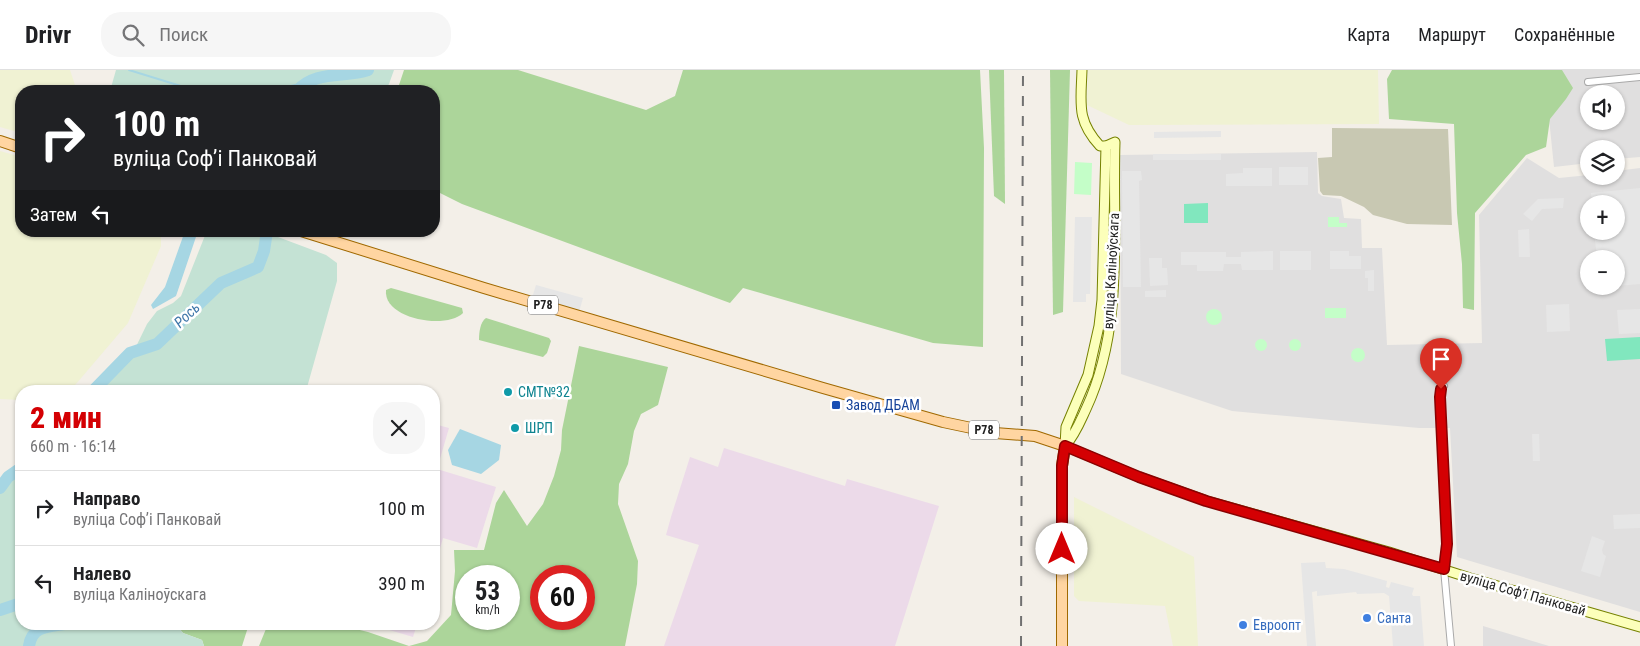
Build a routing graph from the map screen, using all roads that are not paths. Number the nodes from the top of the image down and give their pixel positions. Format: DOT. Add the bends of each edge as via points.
graph roads {
  1 [pos="1082,70"];
  2 [pos="1640,77"];
  3 [pos="1588,82"];
  4 [pos="0,142"];
  5 [pos="15,146"];
  6 [pos="1106,146"];
  7 [pos="321,237"];
  8 [pos="1444,386"];
  9 [pos="1065,446"];
  10 [pos="1444,569"];
  11 [pos="1640,627"];
  12 [pos="1062,646"];
  13 [pos="1451,646"];
  1 -- 6 [label="street" via="1082,120 1100,146"];
  2 -- 3 [label="street"];
  4 -- 5 [label="main road"];
  6 -- 9 [label="street, вуліца Каліноўскага" via="1099,326 1088,375 1066,427"];
  6 -- 9 [label="street, вуліца Каліноўскага" via="1115,142 1113,300 1109,330 1091,398"];
  7 -- 9 [label="main road, Р78" via="935,420 995,433 1035,436"];
  8 -- 10 [label="street" via="1440,397 1447,544"];
  9 -- 10 [label="street, вуліца Софʼі Панковай" via="1206,501"];
  9 -- 12 [label="main road" via="1062,466"];
  10 -- 11 [label="street, вуліца Софʼі Панковай"];
  10 -- 13 [label="street"];
}
